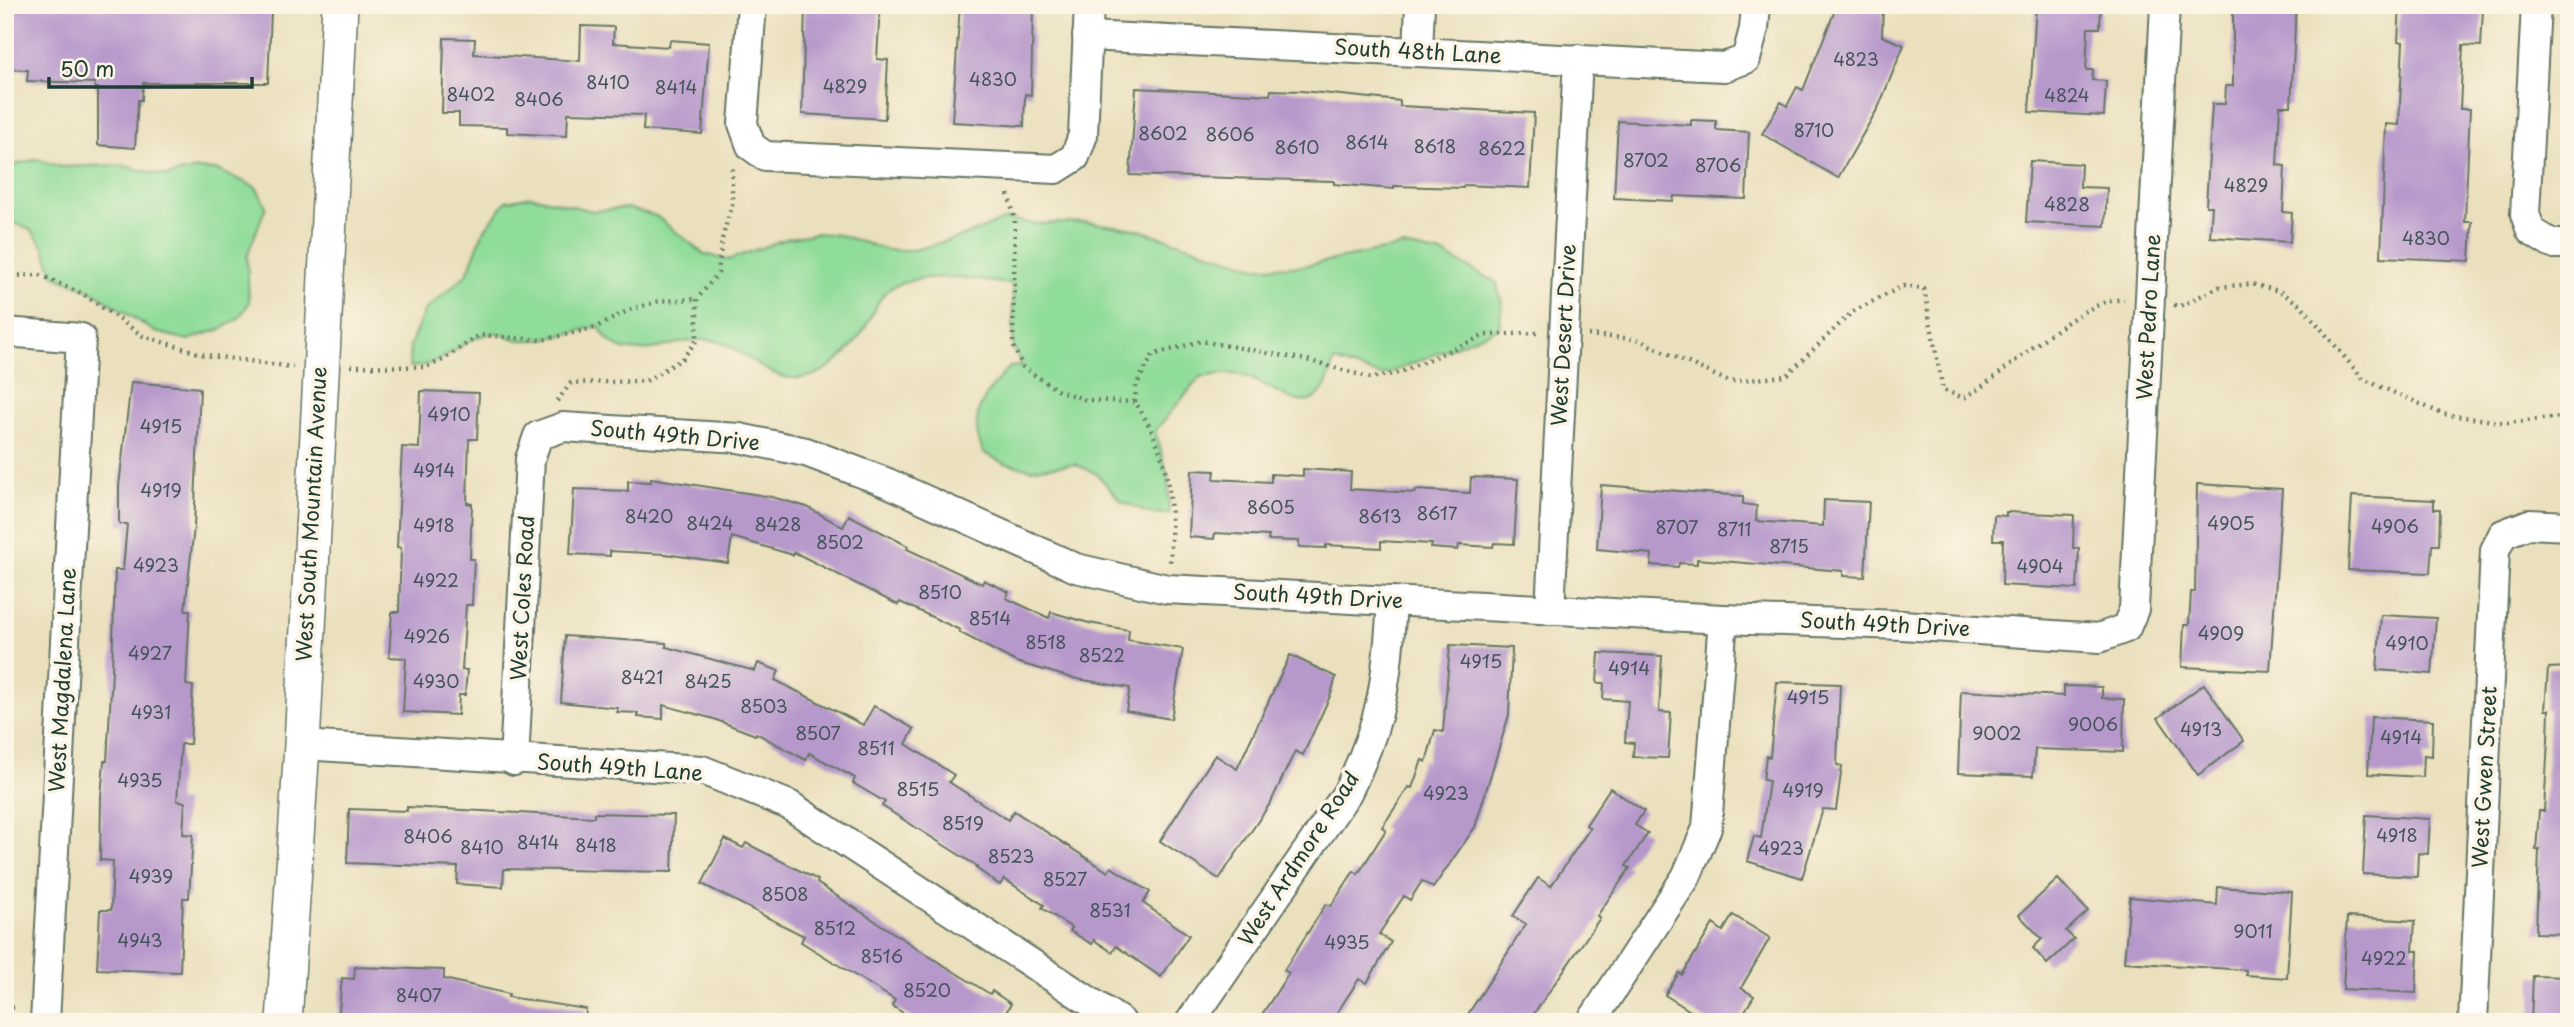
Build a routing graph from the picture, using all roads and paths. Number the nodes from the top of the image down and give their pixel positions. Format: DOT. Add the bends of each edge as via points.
graph roads {
  1 [pos="340,5"];
  2 [pos="752,5"];
  3 [pos="1089,5"];
  4 [pos="1420,5"];
  5 [pos="1756,5"];
  6 [pos="2165,5"];
  7 [pos="2536,5"];
  8 [pos="1087,36"];
  9 [pos="1418,52"];
  10 [pos="1578,59"];
  11 [pos="751,146"];
  12 [pos="1004,166"];
  13 [pos="2569,244"];
  14 [pos="5,276"];
  15 [pos="697,299"];
  16 [pos="2150,303"];
  17 [pos="5,332"];
  18 [pos="1564,335"];
  19 [pos="319,368"];
  20 [pos="1135,401"];
  21 [pos="2569,416"];
  22 [pos="538,436"];
  23 [pos="2569,526"];
  24 [pos="1167,589"];
  25 [pos="1392,601"];
  26 [pos="1550,610"];
  27 [pos="1723,619"];
  28 [pos="2126,628"];
  29 [pos="302,745"];
  30 [pos="514,761"];
  31 [pos="45,1022"];
  32 [pos="284,1022"];
  33 [pos="1121,1022"];
  34 [pos="1190,1022"];
  35 [pos="1591,1022"];
  36 [pos="2473,1022"];
  1 -- 19 [label="street, West South Mountain Avenue"];
  2 -- 11 [label="street" via="743,124"];
  3 -- 8 [label="street"];
  4 -- 9 [label="street"];
  5 -- 10 [label="street, South 48th Lane" via="1746,59 1724,67"];
  6 -- 16 [label="street, West Pedro Lane"];
  7 -- 13 [label="street" via="2525,214 2531,232 2552,244"];
  8 -- 9 [label="street, South 48th Lane"];
  8 -- 12 [label="street" via="1083,135 1075,157 1056,169"];
  9 -- 10 [label="street, South 48th Lane"];
  10 -- 18 [label="street, West Desert Drive"];
  11 -- 12 [label="street" via="765,156"];
  11 -- 15 [label="path" via="734,155 732,204 718,273"];
  12 -- 20 [label="path" via="1015,219 1013,346 1023,366 1057,390 1086,400"];
  14 -- 19 [label="path" via="40,275 83,294 143,335 205,355"];
  15 -- 19 [label="path" via="659,301 595,328 542,340 479,335 426,367"];
  15 -- 22 [label="path" via="697,340 682,359 646,381 571,383"];
  16 -- 18 [label="path" via="2115,299 2074,317 1964,398 1943,390 1924,289 1903,286 1852,312 1786,376 1730,382 1636,338"];
  16 -- 21 [label="path" via="2180,306 2219,287 2252,284 2302,306 2362,379 2443,414 2507,423"];
  16 -- 28 [label="street, West Pedro Lane" via="2134,609"];
  17 -- 31 [label="street, West Magdalena Lane" via="81,338"];
  18 -- 20 [label="path" via="1485,335 1398,373 1371,378 1307,360 1201,341 1153,355 1136,384"];
  18 -- 26 [label="street, West Desert Drive"];
  19 -- 29 [label="street, West South Mountain Avenue"];
  20 -- 24 [label="path" via="1154,431 1168,476"];
  22 -- 24 [label="street, South 49th Drive" via="563,427 739,438 806,452 888,483 1076,568"];
  22 -- 30 [label="street, West Coles Road" via="530,459"];
  23 -- 36 [label="street, West Gwen Street" via="2529,524 2503,534 2495,550"];
  24 -- 25 [label="street, South 49th Drive"];
  25 -- 26 [label="street, South 49th Drive"];
  25 -- 34 [label="street, West Ardmore Road" via="1383,703 1362,763 1347,793"];
  26 -- 27 [label="street, South 49th Drive"];
  27 -- 28 [label="street, South 49th Drive" via="2099,638"];
  27 -- 35 [label="street" via="1707,828 1686,877"];
  29 -- 30 [label="street, South 49th Lane"];
  29 -- 32 [label="street, West South Mountain Avenue"];
  30 -- 33 [label="street, South 49th Lane" via="702,770 789,805"];
}
